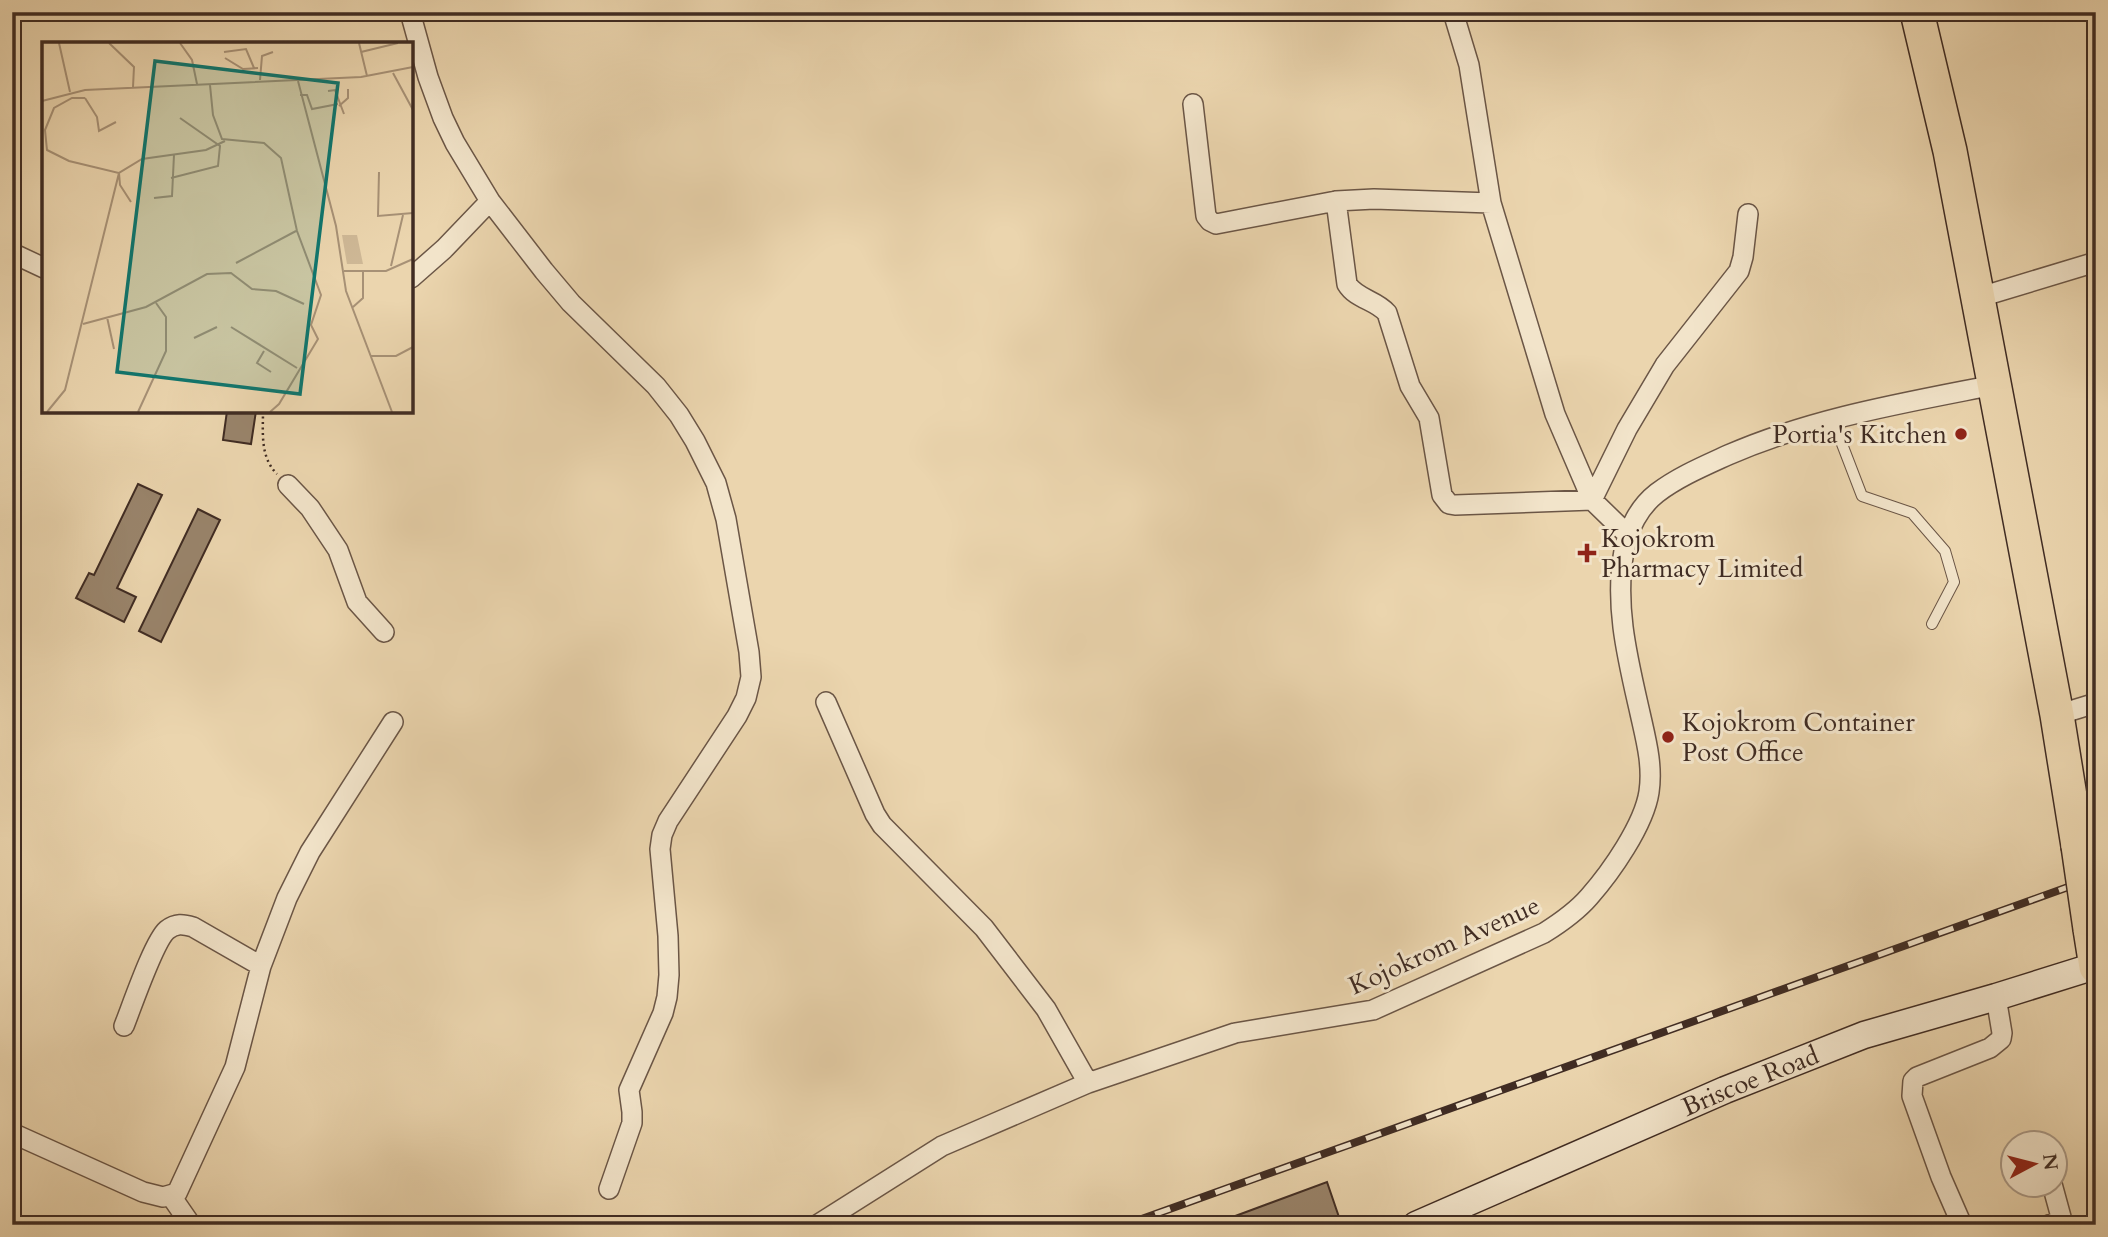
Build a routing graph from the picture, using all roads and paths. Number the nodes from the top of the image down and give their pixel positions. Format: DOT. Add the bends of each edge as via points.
graph roads {
  1 [pos="410,12"];
  2 [pos="1453,12"];
  3 [pos="1917,12"];
  4 [pos="1193,104"];
  5 [pos="490,201"];
  6 [pos="1336,201"];
  7 [pos="1491,202"];
  8 [pos="1748,214"];
  9 [pos="12,253"];
  10 [pos="2096,262"];
  11 [pos="42,267"];
  12 [pos="413,276"];
  13 [pos="1977,298"];
  14 [pos="1994,385"];
  15 [pos="264,413"];
  16 [pos="1832,418"];
  17 [pos="288,485"];
  18 [pos="1592,500"];
  19 [pos="1627,534"];
  20 [pos="1931,624"];
  21 [pos="384,632"];
  22 [pos="826,702"];
  23 [pos="2096,703"];
  24 [pos="2057,715"];
  25 [pos="393,722"];
  26 [pos="261,966"];
  27 [pos="2096,966"];
  28 [pos="1996,997"];
  29 [pos="124,1026"];
  30 [pos="1088,1083"];
  31 [pos="12,1133"];
  32 [pos="609,1189"];
  33 [pos="171,1196"];
  34 [pos="2056,1198"];
  35 [pos="191,1225"];
  36 [pos="817,1225"];
  37 [pos="1416,1225"];
  38 [pos="1962,1225"];
  39 [pos="2049,1225"];
  1 -- 5 [label="street" via="443,118"];
  2 -- 7 [label="street" via="1469,65"];
  3 -- 13 [label="highway" via="1950,151"];
  4 -- 6 [label="street" via="1210,221 1222,224"];
  5 -- 12 [label="street"];
  5 -- 32 [label="street" via="553,282 656,386 695,442 716,483 726,519 749,652 751,677 746,698 662,835 667,997 629,1090 632,1123"];
  6 -- 7 [label="street"];
  6 -- 18 [label="street" via="1347,284 1387,313 1410,386 1429,418 1444,500 1455,505"];
  7 -- 18 [label="street" via="1555,414"];
  8 -- 18 [label="street" via="1739,271 1665,365"];
  9 -- 11 [label="street"];
  10 -- 13 [label="street"];
  13 -- 14 [label="highway"];
  14 -- 16 [label="street, Kojokrom Avenue"];
  14 -- 24 [label="highway"];
  15 -- 17 [label="path" via="264,453 271,469"];
  16 -- 19 [label="street, Kojokrom Avenue" via="1699,468 1656,493"];
  16 -- 20 [label="lane" via="1862,496 1912,513 1945,551 1954,582"];
  17 -- 21 [label="street" via="338,550 358,602"];
  18 -- 19 [label="street"];
  19 -- 30 [label="street, Kojokrom Avenue" via="1620,570 1621,614 1651,762 1649,794 1639,822 1588,898 1544,933 1373,1010 1235,1033"];
  22 -- 30 [label="street" via="874,814 988,933 1046,1009"];
  23 -- 24 [label="street"];
  24 -- 27 [label="highway, bridge"];
  25 -- 26 [label="street" via="310,852"];
  26 -- 29 [label="street" via="193,927 174,925 164,932"];
  26 -- 33 [label="street" via="228,1087 177,1193"];
  27 -- 28 [label="street, Briscoe Road"];
  28 -- 37 [label="street, Briscoe Road" via="1831,1047"];
  28 -- 38 [label="street" via="2001,1039 1990,1048 1917,1077 1912,1087"];
  30 -- 36 [label="street, Kojokrom Avenue" via="942,1146"];
  31 -- 33 [label="street" via="144,1192"];
  33 -- 35 [label="street"];
  34 -- 39 [label="street" via="2061,1217"];
}
